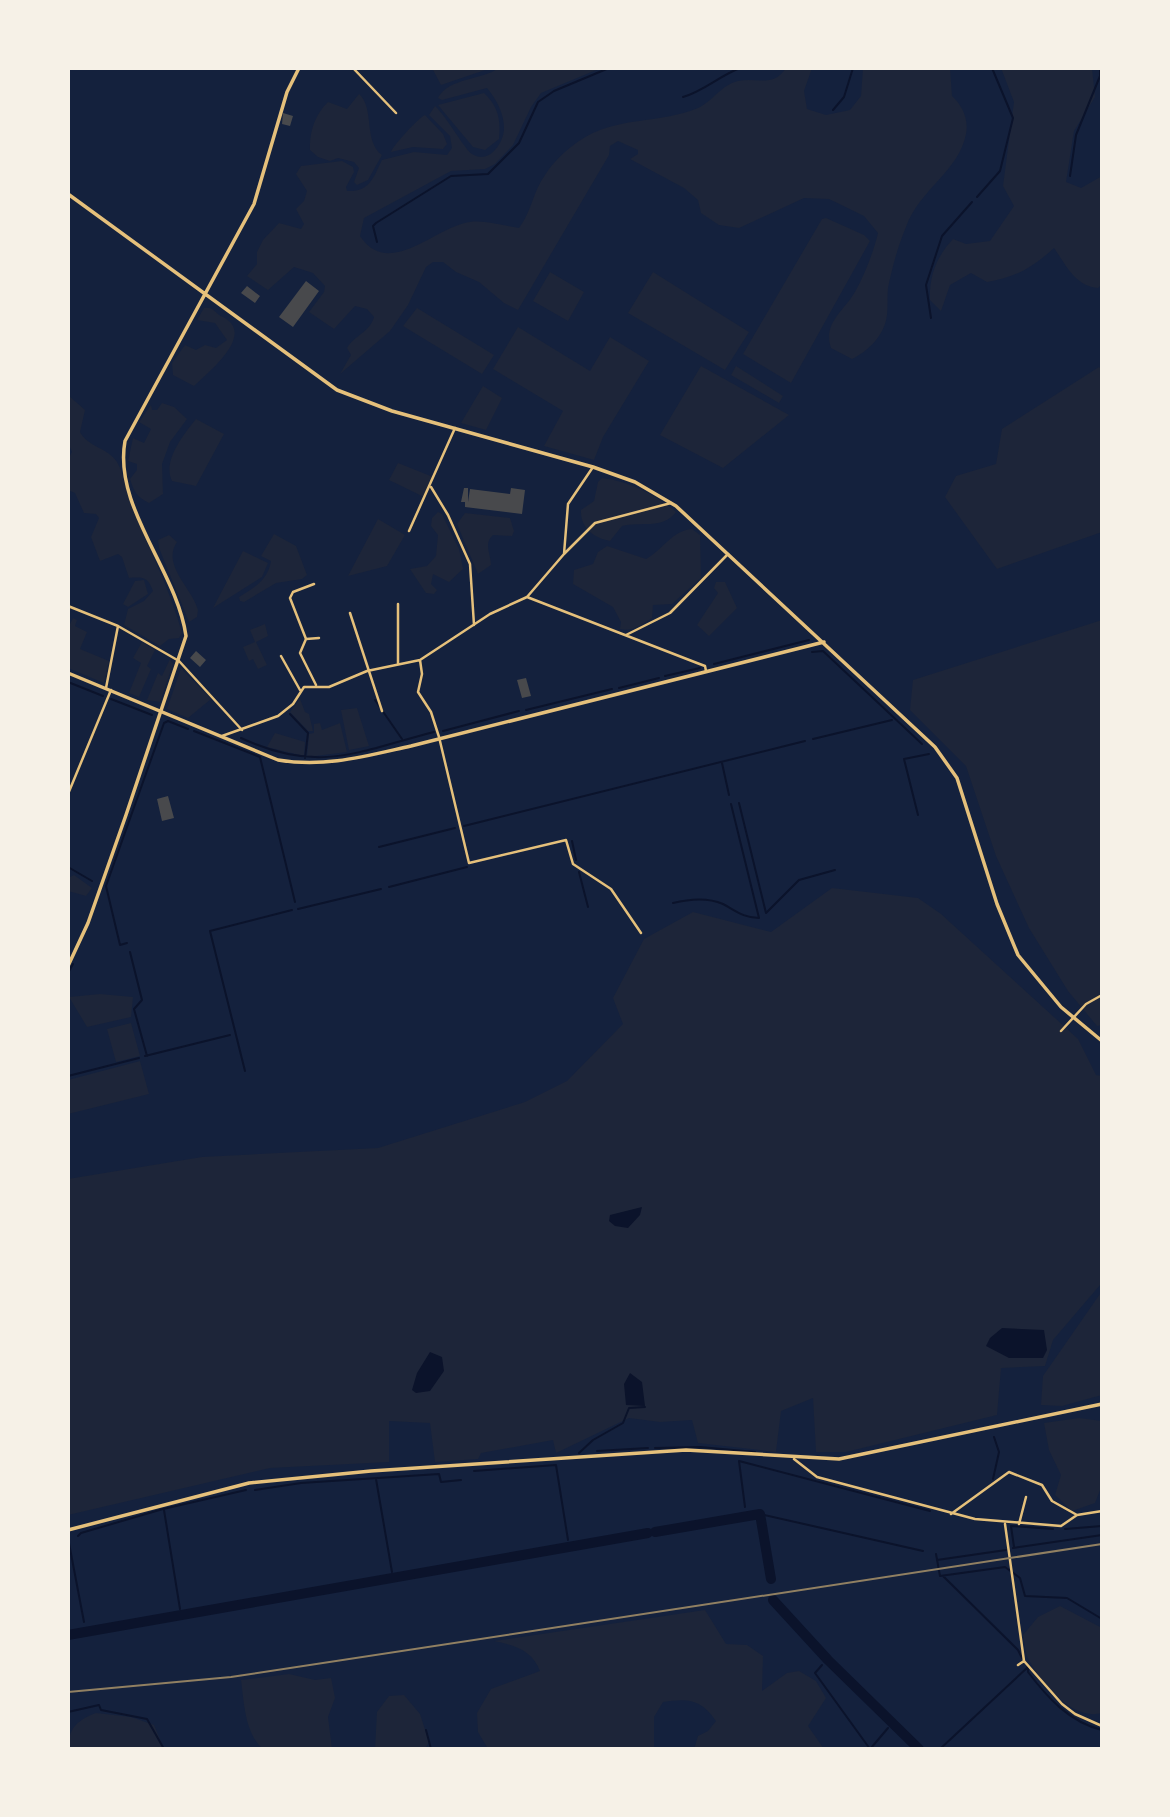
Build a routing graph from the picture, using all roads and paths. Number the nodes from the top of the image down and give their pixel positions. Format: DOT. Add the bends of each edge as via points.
graph roads {
  1 [pos="299,68"];
  2 [pos="353,68"];
  3 [pos="396,113"];
  4 [pos="68,194"];
  5 [pos="206,294"];
  6 [pos="455,428"];
  7 [pos="593,467"];
  8 [pos="431,487"];
  9 [pos="672,503"];
  10 [pos="409,531"];
  11 [pos="564,554"];
  12 [pos="728,554"];
  13 [pos="314,584"];
  14 [pos="527,597"];
  15 [pos="398,604"];
  16 [pos="68,606"];
  17 [pos="350,613"];
  18 [pos="474,625"];
  19 [pos="118,626"];
  20 [pos="626,635"];
  21 [pos="319,638"];
  22 [pos="306,639"];
  23 [pos="824,642"];
  24 [pos="281,656"];
  25 [pos="420,660"];
  26 [pos="179,661"];
  27 [pos="398,663"];
  28 [pos="367,671"];
  29 [pos="706,672"];
  30 [pos="68,673"];
  31 [pos="316,685"];
  32 [pos="108,689"];
  33 [pos="300,690"];
  34 [pos="382,711"];
  35 [pos="162,712"];
  36 [pos="242,730"];
  37 [pos="222,737"];
  38 [pos="439,737"];
  39 [pos="68,794"];
  40 [pos="641,933"];
  41 [pos="68,967"];
  42 [pos="1102,995"];
  43 [pos="1061,1031"];
  44 [pos="1102,1041"];
  45 [pos="1102,1404"];
  46 [pos="794,1459"];
  47 [pos="1026,1497"];
  48 [pos="1102,1511"];
  49 [pos="951,1514"];
  50 [pos="1077,1515"];
  51 [pos="1005,1522"];
  52 [pos="1019,1524"];
  53 [pos="68,1530"];
  54 [pos="1024,1661"];
  55 [pos="1018,1665"];
  56 [pos="1102,1726"];
  1 -- 5 [label="street" via="287,92 254,204"];
  2 -- 3 [label="street"];
  4 -- 5 [label="street"];
  5 -- 6 [label="street" via="337,390"];
  5 -- 26 [label="street" via="125,441 122,466 140,520 183,614 186,636"];
  6 -- 7 [label="street"];
  6 -- 8 [label="street"];
  7 -- 9 [label="street" via="635,482"];
  7 -- 11 [label="street" via="568,504"];
  8 -- 10 [label="street"];
  8 -- 18 [label="street" via="470,564"];
  9 -- 11 [label="street" via="595,523"];
  9 -- 12 [label="street"];
  11 -- 14 [label="street"];
  12 -- 20 [label="street" via="670,613"];
  12 -- 23 [label="street"];
  13 -- 22 [label="street" via="293,592 290,598"];
  14 -- 18 [label="street"];
  14 -- 20 [label="street"];
  15 -- 27 [label="street"];
  16 -- 19 [label="street"];
  17 -- 28 [label="street"];
  18 -- 25 [label="street"];
  19 -- 26 [label="street"];
  19 -- 32 [label="street"];
  20 -- 29 [label="street" via="705,666"];
  21 -- 22 [label="street"];
  22 -- 31 [label="street" via="300,653"];
  23 -- 29 [label="street"];
  23 -- 44 [label="street" via="935,747 957,778 1018,955 1061,1007"];
  24 -- 33 [label="street"];
  25 -- 27 [label="street"];
  25 -- 38 [label="street" via="418,692"];
  26 -- 35 [label="street"];
  26 -- 36 [label="street"];
  27 -- 28 [label="street"];
  28 -- 31 [label="street" via="329,687"];
  28 -- 34 [label="street"];
  29 -- 38 [label="street"];
  30 -- 32 [label="street"];
  31 -- 33 [label="street"];
  32 -- 35 [label="street"];
  32 -- 39 [label="street"];
  33 -- 36 [label="street" via="286,712"];
  35 -- 37 [label="street"];
  35 -- 41 [label="street" via="88,923"];
  36 -- 37 [label="street"];
  37 -- 38 [label="street" via="278,760 305,765 353,760"];
  38 -- 40 [label="street" via="469,863 566,840 573,864 611,889"];
  42 -- 43 [label="street" via="1086,1003"];
  45 -- 46 [label="street" via="839,1460"];
  46 -- 49 [label="street" via="817,1477"];
  46 -- 53 [label="street" via="686,1450 308,1476 195,1495"];
  47 -- 52 [label="street"];
  48 -- 50 [label="street"];
  49 -- 50 [label="street" via="1009,1472 1042,1485 1052,1501"];
  49 -- 51 [label="street"];
  50 -- 52 [label="street" via="1061,1526"];
  51 -- 52 [label="street"];
  51 -- 54 [label="street"];
  54 -- 55 [label="street"];
  54 -- 56 [label="street" via="1075,1714"];
}
